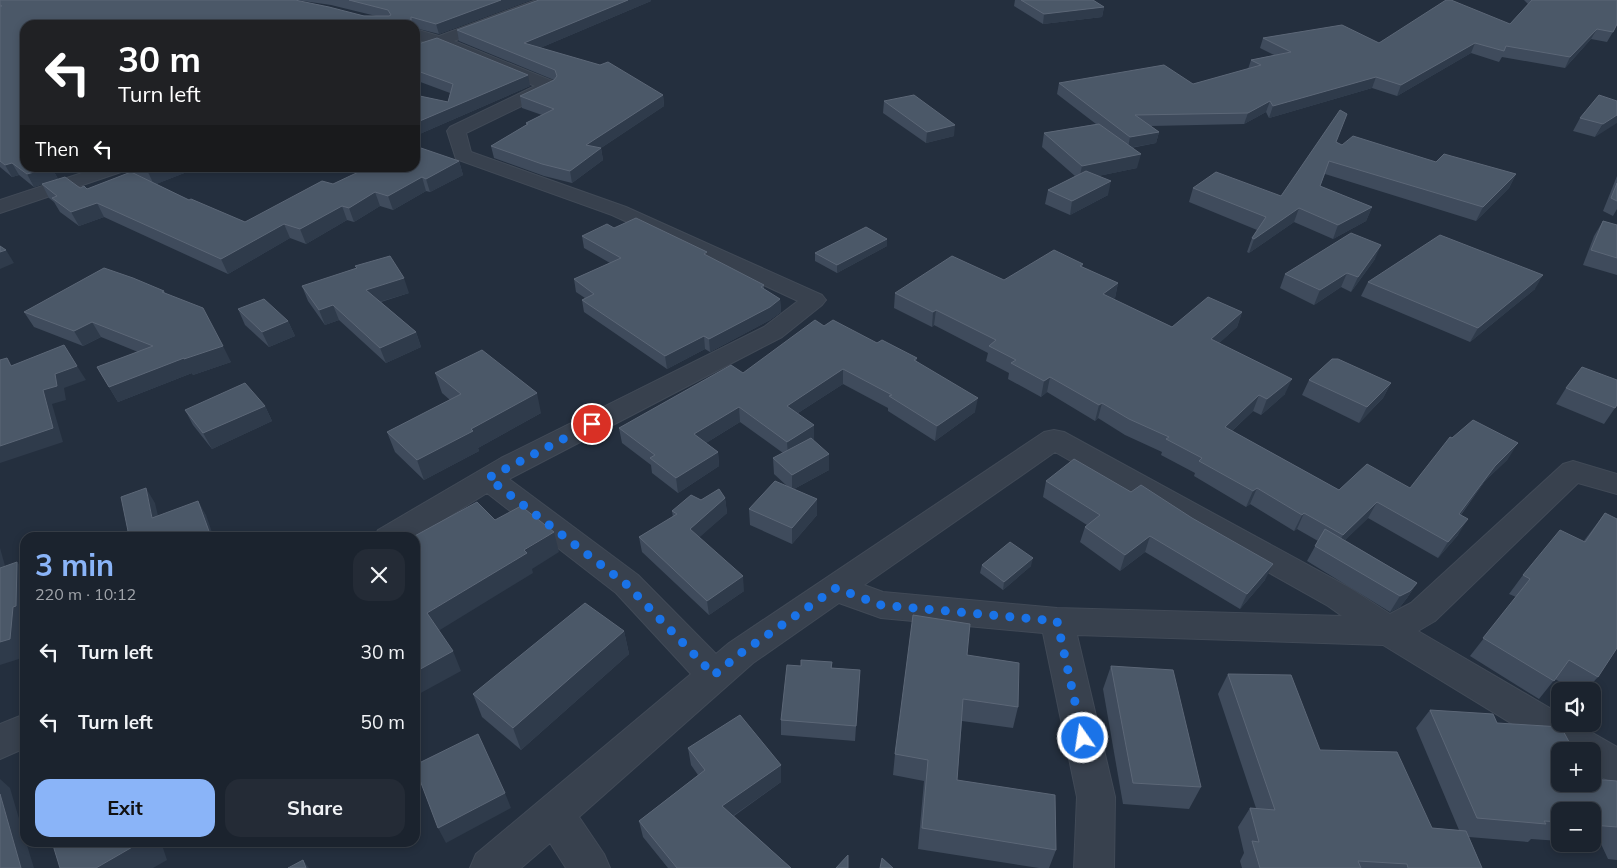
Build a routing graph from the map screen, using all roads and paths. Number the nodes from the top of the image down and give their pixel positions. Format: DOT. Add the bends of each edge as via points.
graph roads {
  1 [pos="549,0"];
  2 [pos="420,35"];
  3 [pos="440,41"];
  4 [pos="420,48"];
  5 [pos="102,172"];
  6 [pos="0,207"];
  7 [pos="488,478"];
  8 [pos="1617,484"];
  9 [pos="399,532"];
  10 [pos="836,588"];
  11 [pos="1057,621"];
  12 [pos="1389,631"];
  13 [pos="714,675"];
  14 [pos="20,732"];
  15 [pos="0,742"];
  16 [pos="1574,742"];
  17 [pos="1601,758"];
  18 [pos="1617,767"];
  19 [pos="554,815"];
  20 [pos="490,868"];
  21 [pos="590,868"];
  22 [pos="1094,868"];
  1 -- 3 [label="street"];
  2 -- 3 [label="street"];
  3 -- 4 [label="street"];
  3 -- 7 [label="street" via="549,86 456,131 463,155 620,211 814,300 773,332"];
  5 -- 6 [label="street"];
  7 -- 9 [label="street"];
  7 -- 13 [label="street" via="626,584"];
  8 -- 12 [label="street" via="1573,470 1423,612"];
  10 -- 11 [label="street" via="881,605"];
  10 -- 12 [label="street" via="1054,439 1339,597"];
  10 -- 13 [label="street"];
  11 -- 12 [label="street"];
  11 -- 22 [label="street" via="1096,797"];
  12 -- 16 [label="street"];
  13 -- 19 [label="street"];
  14 -- 15 [label="street"];
  17 -- 18 [label="street"];
  19 -- 20 [label="street"];
  19 -- 21 [label="street"];
}
